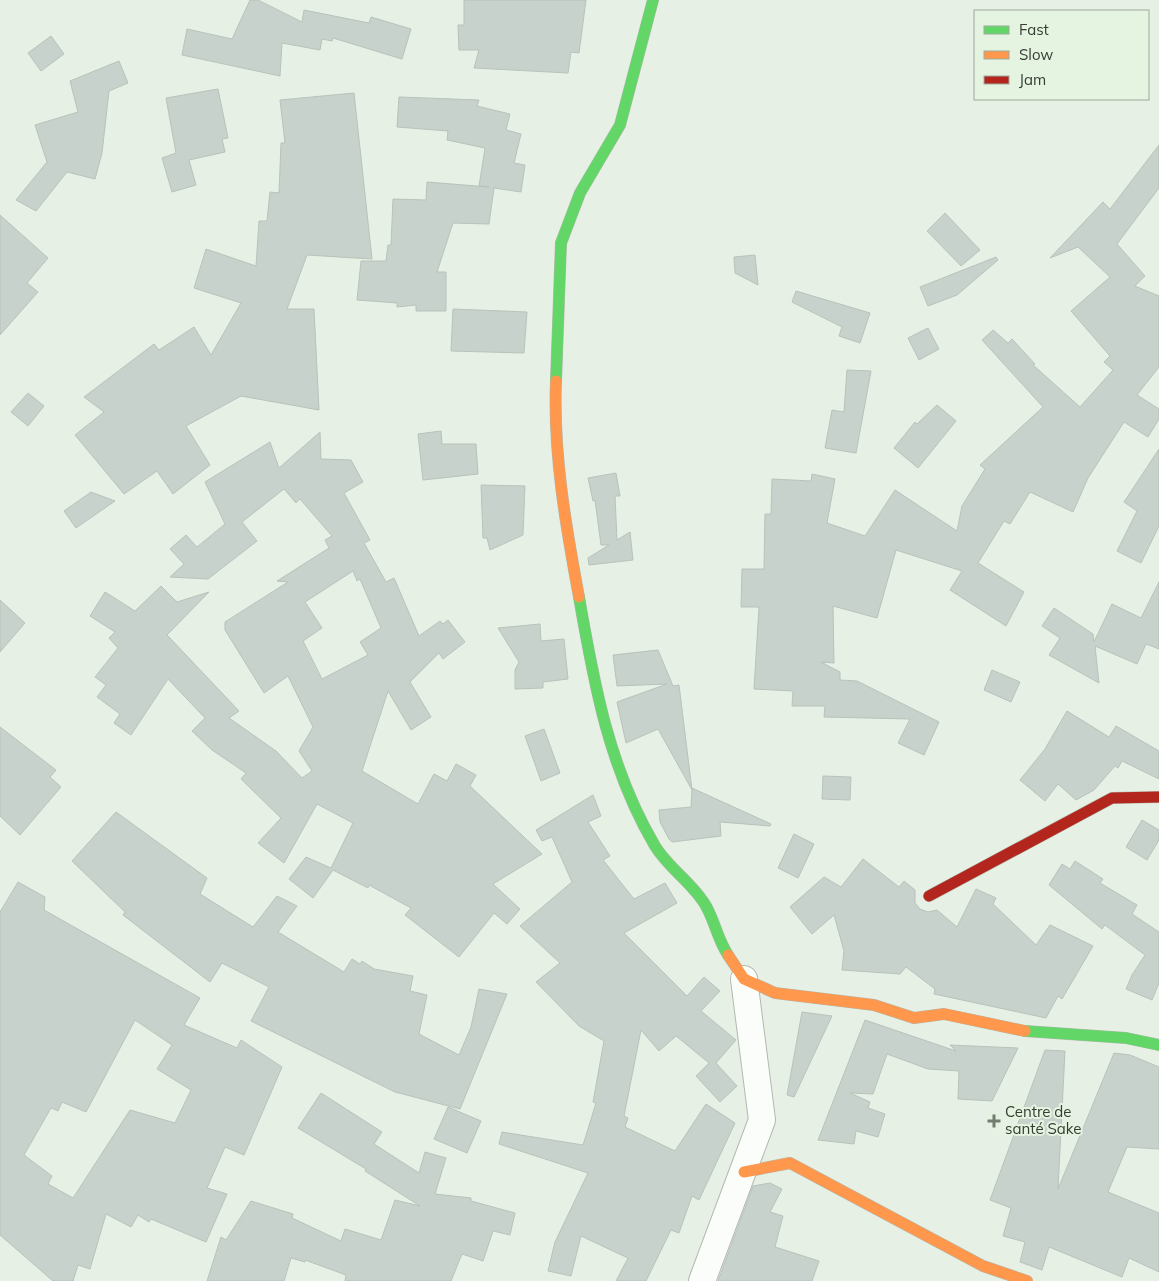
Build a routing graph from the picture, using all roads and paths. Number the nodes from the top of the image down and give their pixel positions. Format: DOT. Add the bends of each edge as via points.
graph roads {
  1 [pos="653,0"];
  2 [pos="1159,797"];
  3 [pos="929,896"];
  4 [pos="744,979"];
  5 [pos="1159,1045"];
  6 [pos="744,1172"];
  7 [pos="702,1281"];
  8 [pos="1027,1281"];
  1 -- 4 [label="street" via="620,125 580,193 561,243 555,404 566,524 590,660 614,759 656,847 706,906 726,952"];
  2 -- 3 [label="street" via="1112,798"];
  4 -- 5 [label="street" via="775,993 874,1005 914,1018 944,1014 1036,1033 1126,1038"];
  4 -- 6 [label="street" via="762,1120"];
  6 -- 7 [label="street"];
  6 -- 8 [label="street" via="790,1163 983,1266"];
}
